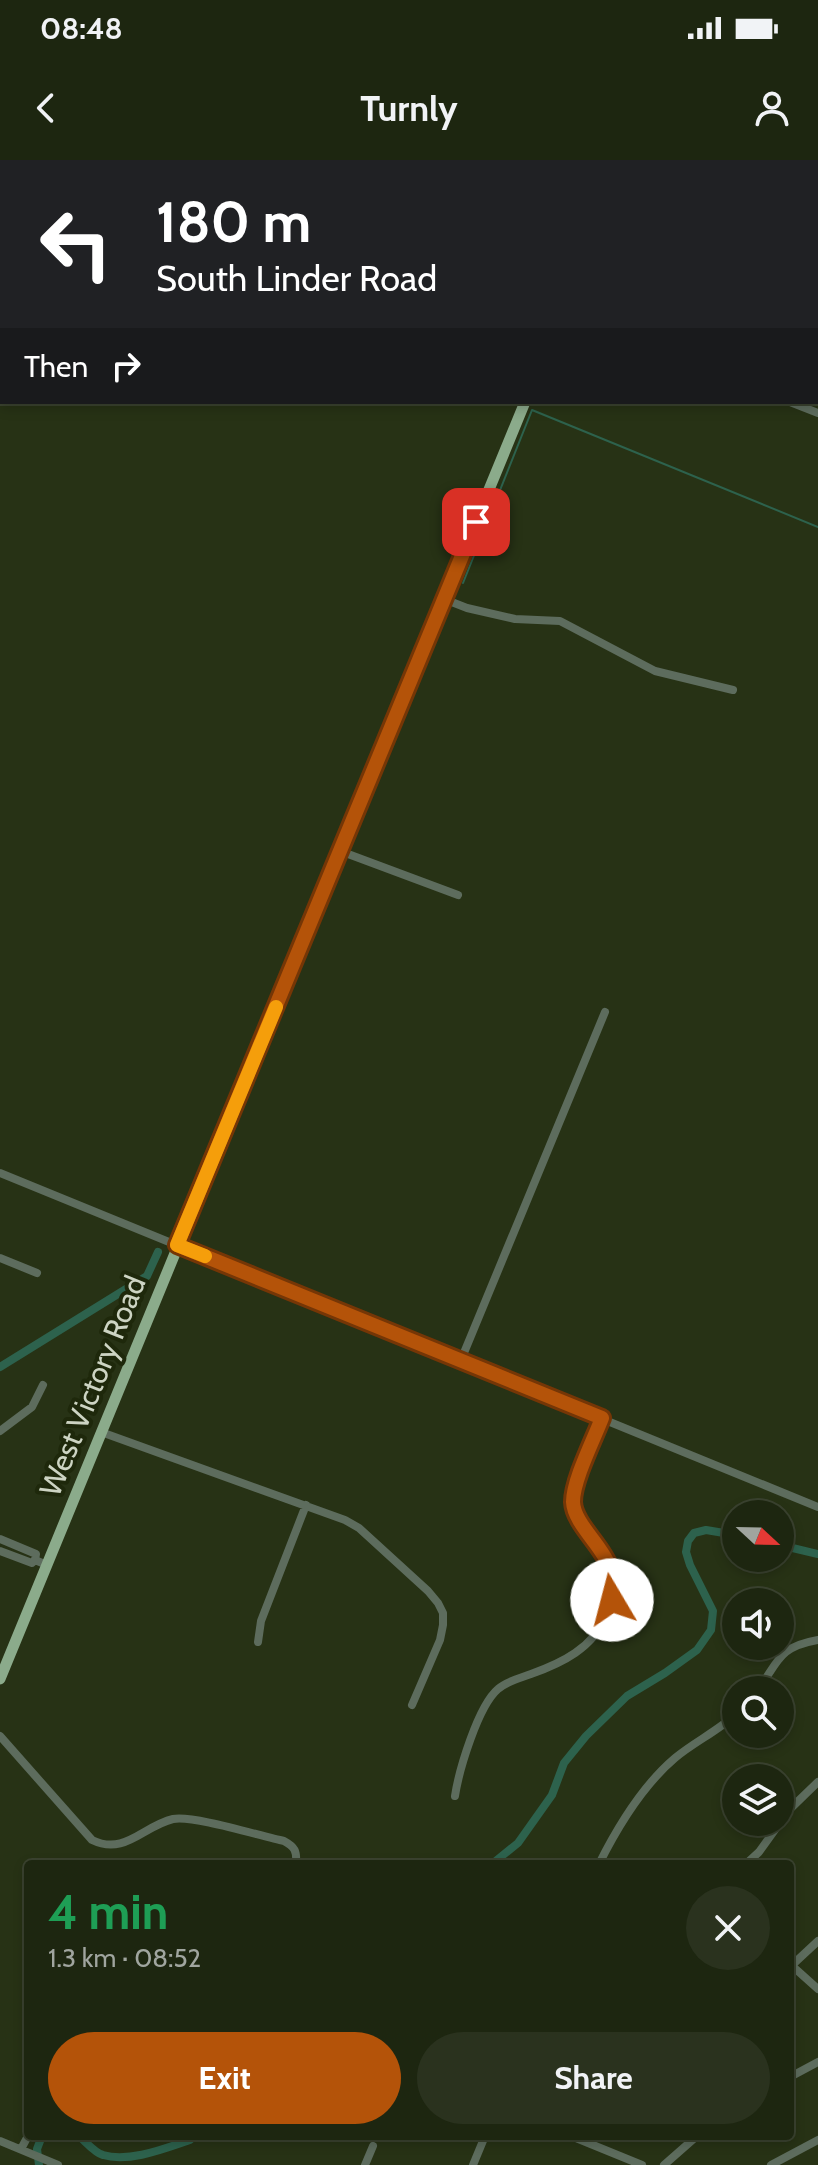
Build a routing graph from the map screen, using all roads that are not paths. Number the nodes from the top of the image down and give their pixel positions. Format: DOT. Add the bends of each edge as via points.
graph roads {
  1 [pos="524,404"];
  2 [pos="795,404"];
  3 [pos="818,413"];
  4 [pos="444,599"];
  5 [pos="733,690"];
  6 [pos="340,851"];
  7 [pos="458,895"];
  8 [pos="605,1012"];
  9 [pos="0,1173"];
  10 [pos="177,1245"];
  11 [pos="0,1258"];
  12 [pos="37,1273"];
  13 [pos="461,1360"];
  14 [pos="43,1385"];
  15 [pos="602,1418"];
  16 [pos="0,1431"];
  17 [pos="101,1432"];
  18 [pos="306,1505"];
  19 [pos="818,1507"];
  20 [pos="0,1539"];
  21 [pos="0,1551"];
  22 [pos="41,1562"];
  23 [pos="818,1640"];
  24 [pos="258,1642"];
  25 [pos="767,1676"];
  26 [pos="0,1679"];
  27 [pos="412,1705"];
  28 [pos="722,1725"];
  29 [pos="0,1736"];
  30 [pos="818,1782"];
  31 [pos="455,1796"];
  32 [pos="296,1860"];
  33 [pos="601,1860"];
  34 [pos="750,1860"];
  35 [pos="818,1941"];
  36 [pos="794,1962"];
  37 [pos="794,1968"];
  38 [pos="818,1989"];
  39 [pos="818,2062"];
  40 [pos="794,2075"];
  41 [pos="26,2140"];
  42 [pos="483,2140"];
  43 [pos="581,2140"];
  44 [pos="692,2140"];
  45 [pos="818,2140"];
  46 [pos="0,2141"];
  47 [pos="373,2146"];
  48 [pos="21,2149"];
  49 [pos="58,2165"];
  50 [pos="365,2165"];
  51 [pos="473,2165"];
  52 [pos="642,2165"];
  53 [pos="664,2165"];
  54 [pos="771,2165"];
  1 -- 4 [label="main road, West Victory Road"];
  2 -- 3 [label="street"];
  4 -- 5 [label="street" via="515,619 560,621 655,671"];
  4 -- 6 [label="main road, West Victory Road"];
  6 -- 7 [label="street"];
  6 -- 10 [label="main road, West Victory Road"];
  8 -- 13 [label="street"];
  9 -- 10 [label="street"];
  10 -- 13 [label="street"];
  10 -- 17 [label="main road, West Victory Road"];
  11 -- 12 [label="street"];
  13 -- 15 [label="street"];
  14 -- 16 [label="street" via="32,1407"];
  15 -- 19 [label="street"];
  15 -- 31 [label="street" via="573,1504 610,1568 612,1600 605,1619 585,1647 564,1661 495,1691 484,1707"];
  17 -- 18 [label="street"];
  17 -- 22 [label="main road, West Victory Road"];
  18 -- 24 [label="street" via="261,1621"];
  18 -- 27 [label="street" via="359,1528 438,1603 443,1613 440,1640"];
  20 -- 22 [label="street" via="36,1554"];
  21 -- 22 [label="street"];
  22 -- 26 [label="main road, West Victory Road"];
  23 -- 25 [label="street" via="783,1653"];
  28 -- 33 [label="street" via="661,1771"];
  29 -- 32 [label="street" via="101,1844 118,1845 171,1820 189,1819 284,1841 294,1847"];
  30 -- 34 [label="street"];
  35 -- 36 [label="street"];
  37 -- 38 [label="street"];
  39 -- 40 [label="street"];
  41 -- 48 [label="street"];
  42 -- 51 [label="street"];
  43 -- 52 [label="street"];
  44 -- 53 [label="street"];
  45 -- 54 [label="street"];
  46 -- 48 [label="street"];
  47 -- 50 [label="street"];
  48 -- 49 [label="street"];
}
